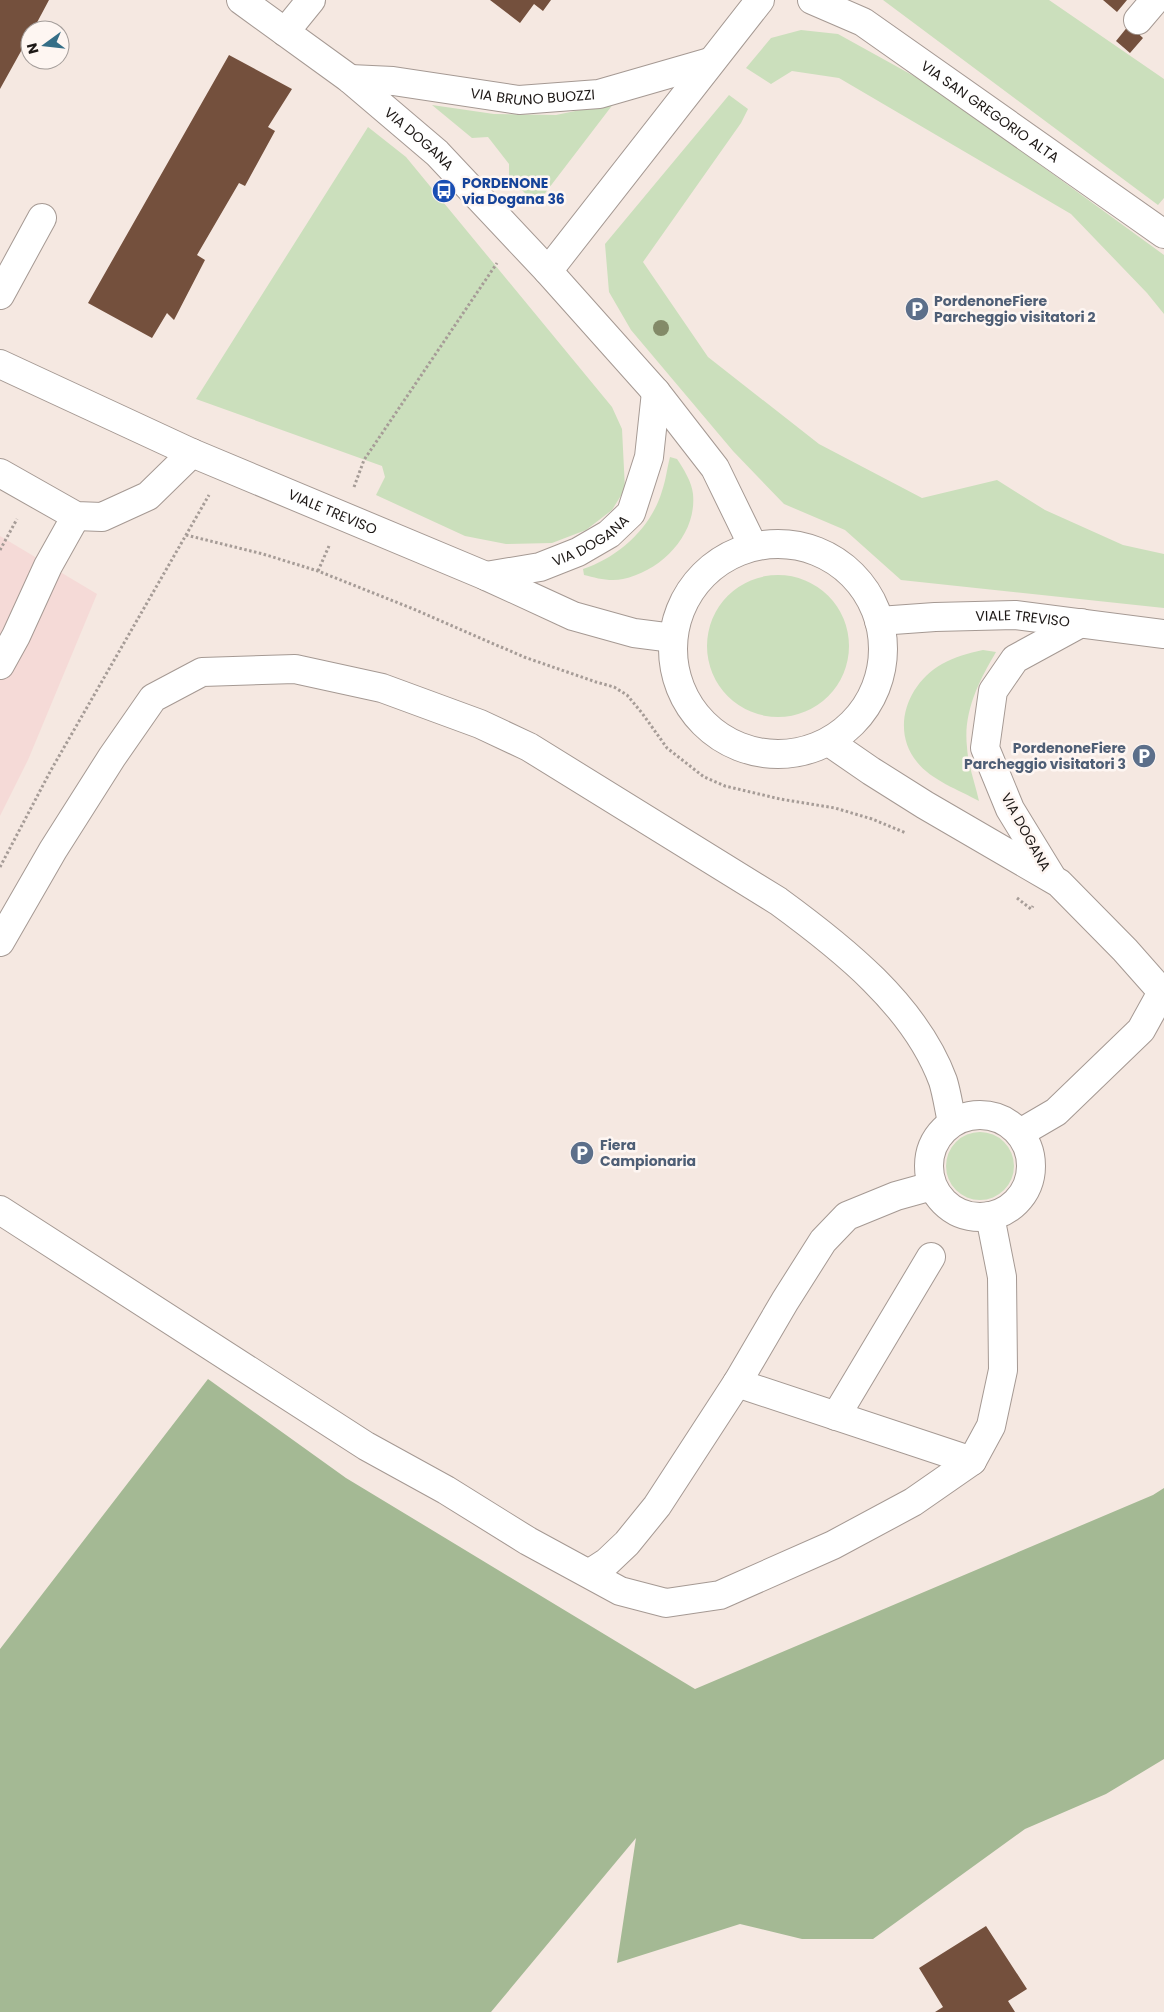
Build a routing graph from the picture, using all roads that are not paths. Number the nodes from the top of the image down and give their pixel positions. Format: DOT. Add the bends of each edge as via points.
graph roads {
  1 [pos="241,0"];
  2 [pos="311,0"];
  3 [pos="760,0"];
  4 [pos="812,0"];
  5 [pos="285,32"];
  6 [pos="710,62"];
  7 [pos="350,79"];
  8 [pos="42,218"];
  9 [pos="1164,234"];
  10 [pos="548,271"];
  11 [pos="0,296"];
  12 [pos="0,364"];
  13 [pos="656,392"];
  14 [pos="192,453"];
  15 [pos="0,473"];
  16 [pos="76,516"];
  17 [pos="753,546"];
  18 [pos="486,576"];
  19 [pos="880,621"];
  20 [pos="1081,624"];
  21 [pos="1164,634"];
  22 [pos="673,638"];
  23 [pos="0,665"];
  24 [pos="829,742"];
  25 [pos="1053,879"];
  26 [pos="0,942"];
  27 [pos="1163,993"];
  28 [pos="952,1122"];
  29 [pos="1020,1133"];
  30 [pos="932,1186"];
  31 [pos="0,1210"];
  32 [pos="990,1216"];
  33 [pos="931,1257"];
  34 [pos="737,1383"];
  35 [pos="836,1416"];
  36 [pos="972,1461"];
  37 [pos="590,1573"];
  1 -- 5 [label="street, VIA DOGANA"];
  2 -- 5 [label="street"];
  3 -- 6 [label="street"];
  4 -- 9 [label="street, VIA SAN GREGORIO ALTA" via="863,22"];
  5 -- 7 [label="street, VIA DOGANA"];
  6 -- 7 [label="street, VIA BRUNO BUOZZI" via="599,94 519,100 393,81"];
  6 -- 10 [label="street"];
  7 -- 10 [label="street, VIA DOGANA" via="437,152"];
  8 -- 11 [label="street"];
  10 -- 13 [label="street, VIA DOGANA"];
  12 -- 14 [label="street, VIALE TREVISO"];
  13 -- 17 [label="street, VIA DOGANA" via="715,468"];
  13 -- 18 [label="street, VIA DOGANA" via="649,457 631,513 609,534 578,552 540,567"];
  14 -- 16 [label="street" via="148,496 102,517"];
  14 -- 18 [label="street, VIALE TREVISO"];
  15 -- 16 [label="street"];
  16 -- 23 [label="street"];
  17 -- 19 [label="street" via="793,545 817,551 845,567 866,592"];
  17 -- 22 [label="street" via="723,558 698,579 681,607"];
  18 -- 22 [label="street, VIALE TREVISO" via="573,616 634,633"];
  19 -- 20 [label="street, VIALE TREVISO" via="1015,615"];
  19 -- 24 [label="street" via="884,656 875,691 856,720"];
  20 -- 21 [label="street, VIALE TREVISO"];
  20 -- 25 [label="street, VIA DOGANA" via="1015,660 994,691 986,748 1010,809"];
  22 -- 24 [label="street" via="674,671 686,702 707,728 734,746 765,754 798,753"];
  24 -- 25 [label="street, VIA DOGANA" via="925,805"];
  25 -- 27 [label="street, VIA DOGANA"];
  26 -- 28 [label="street" via="53,850 153,698 202,672 295,669 382,688 480,724 521,744 778,901 877,982 923,1039 943,1082"];
  27 -- 29 [label="street" via="1141,1030 1056,1112"];
  28 -- 29 [label="street" via="980,1114 1002,1120"];
  28 -- 30 [label="street" via="939,1134 931,1150 928,1168"];
  29 -- 32 [label="street" via="1031,1161 1025,1190 1005,1211"];
  30 -- 32 [label="street" via="956,1211 973,1217"];
  30 -- 34 [label="street" via="896,1196 847,1216 823,1241"];
  31 -- 37 [label="street" via="366,1446 446,1490 528,1541"];
  32 -- 36 [label="street" via="1002,1277 1003,1370 991,1426"];
  33 -- 35 [label="street"];
  34 -- 35 [label="street"];
  34 -- 37 [label="street" via="657,1506 627,1543"];
  35 -- 36 [label="street"];
  36 -- 37 [label="street" via="914,1502 833,1545 720,1595 666,1603 620,1591"];
}
